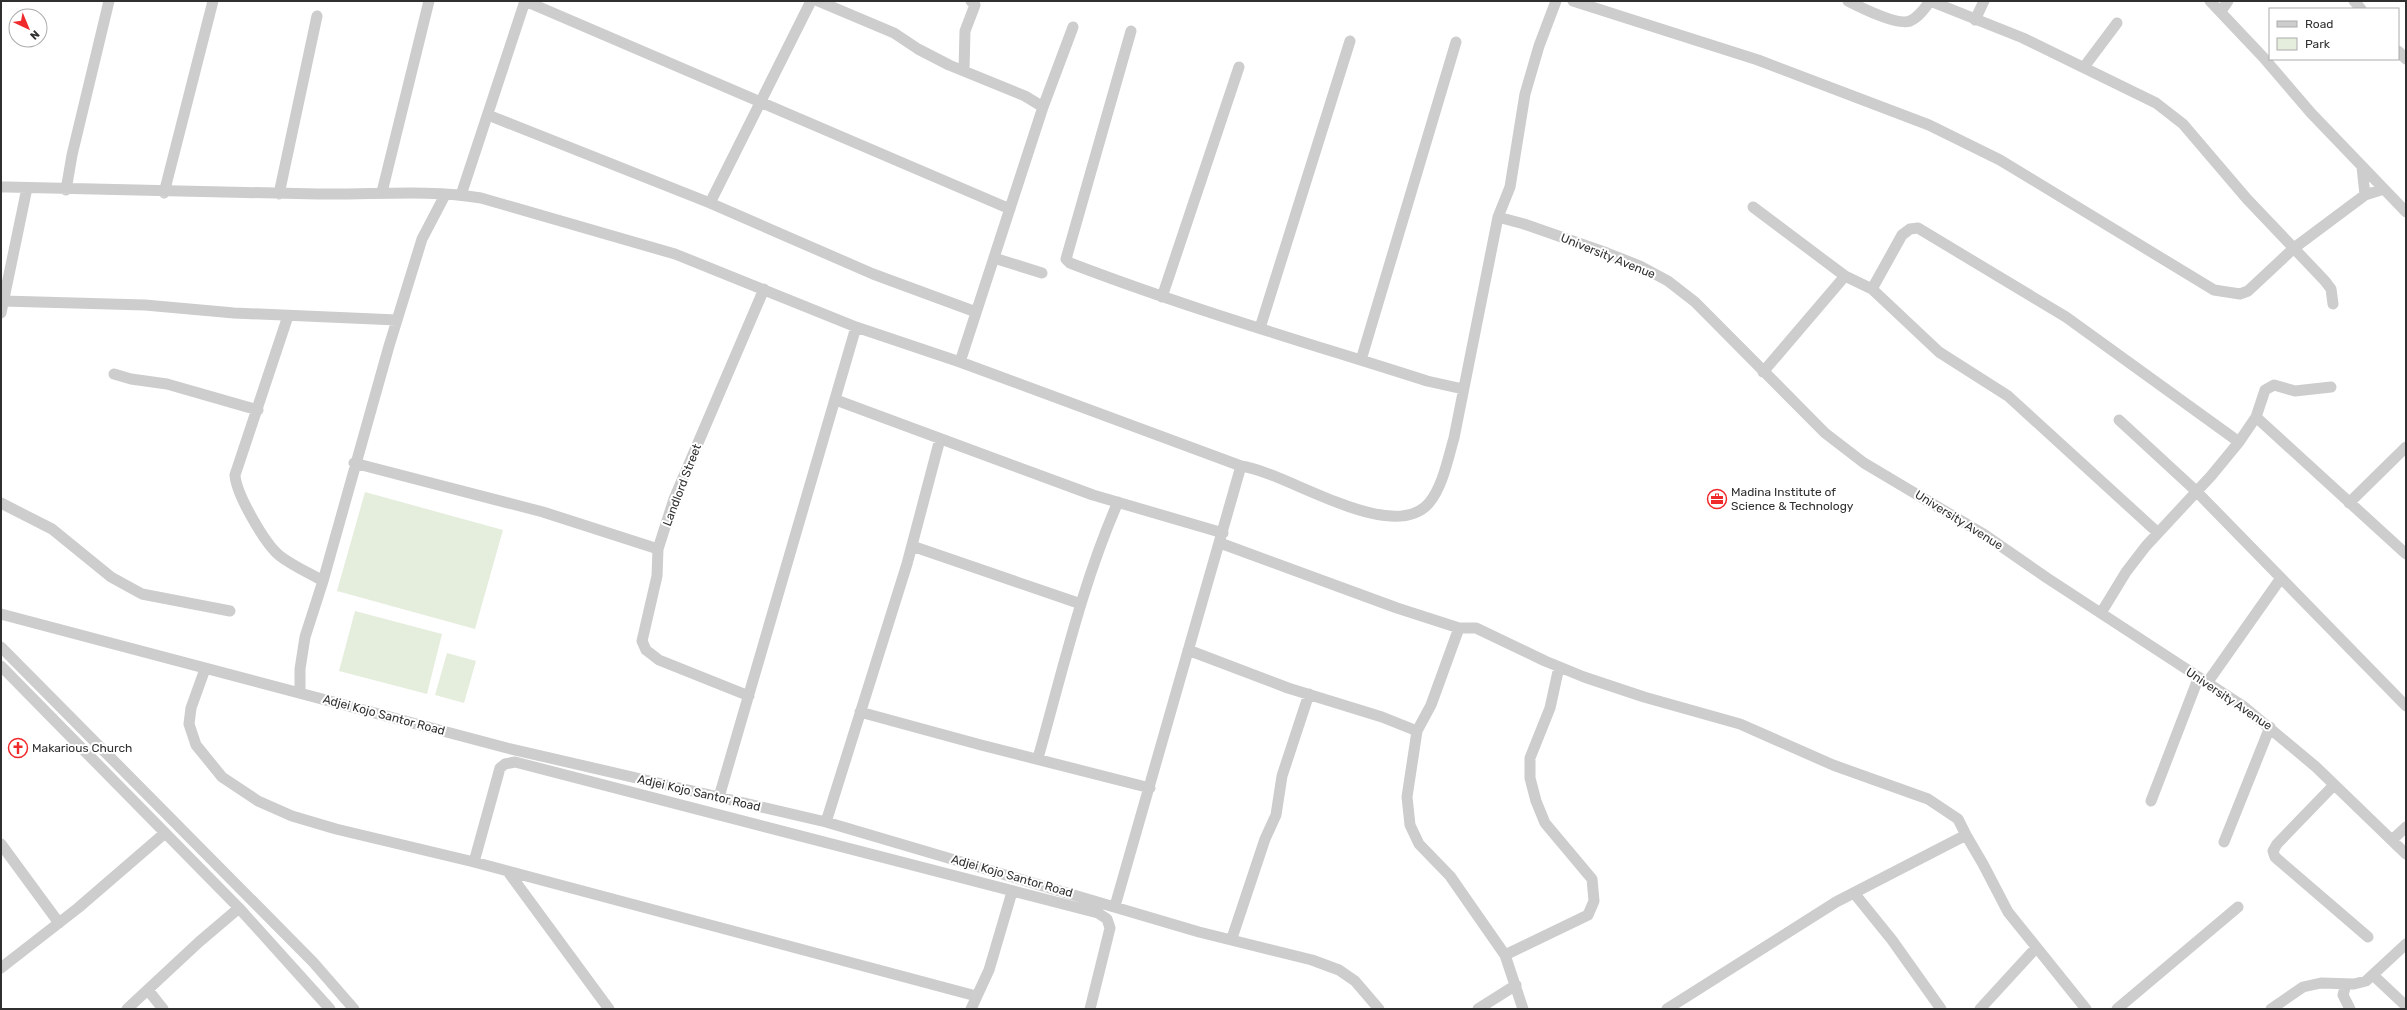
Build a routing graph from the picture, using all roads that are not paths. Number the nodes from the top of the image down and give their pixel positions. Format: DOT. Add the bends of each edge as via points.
graph roads {
  1 [pos="109,1"];
  2 [pos="213,1"];
  3 [pos="429,1"];
  4 [pos="525,1"];
  5 [pos="811,1"];
  6 [pos="818,1"];
  7 [pos="971,1"];
  8 [pos="1556,1"];
  9 [pos="1573,1"];
  10 [pos="1848,1"];
  11 [pos="1930,1"];
  12 [pos="1984,1"];
  13 [pos="2210,1"];
  14 [pos="2228,1"];
  15 [pos="2221,11"];
  16 [pos="317,16"];
  17 [pos="1976,20"];
  18 [pos="2117,23"];
  19 [pos="1073,27"];
  20 [pos="1131,31"];
  21 [pos="1350,41"];
  22 [pos="1456,42"];
  23 [pos="1240,67"];
  24 [pos="2084,67"];
  25 [pos="964,70"];
  26 [pos="761,103"];
  27 [pos="1043,107"];
  28 [pos="488,115"];
  29 [pos="2362,167"];
  30 [pos="1,187"];
  31 [pos="27,188"];
  32 [pos="2384,189"];
  33 [pos="66,190"];
  34 [pos="382,192"];
  35 [pos="164,193"];
  36 [pos="279,194"];
  37 [pos="445,195"];
  38 [pos="460,195"];
  39 [pos="2365,195"];
  40 [pos="710,203"];
  41 [pos="1753,207"];
  42 [pos="1010,208"];
  43 [pos="2406,212"];
  44 [pos="1498,217"];
  45 [pos="2294,248"];
  46 [pos="994,258"];
  47 [pos="1042,273"];
  48 [pos="1846,276"];
  49 [pos="764,289"];
  50 [pos="1872,289"];
  51 [pos="1162,297"];
  52 [pos="3,301"];
  53 [pos="2333,304"];
  54 [pos="976,312"];
  55 [pos="1,313"];
  56 [pos="288,316"];
  57 [pos="396,320"];
  58 [pos="856,327"];
  59 [pos="1260,328"];
  60 [pos="1361,360"];
  61 [pos="960,362"];
  62 [pos="1763,372"];
  63 [pos="114,374"];
  64 [pos="2331,388"];
  65 [pos="1463,390"];
  66 [pos="836,400"];
  67 [pos="258,410"];
  68 [pos="2256,417"];
  69 [pos="2119,420"];
  70 [pos="940,439"];
  71 [pos="2239,442"];
  72 [pos="2406,446"];
  73 [pos="354,463"];
  74 [pos="1241,466"];
  75 [pos="2196,491"];
  76 [pos="1118,502"];
  77 [pos="1,503"];
  78 [pos="2349,503"];
  79 [pos="2157,532"];
  80 [pos="1221,538"];
  81 [pos="912,546"];
  82 [pos="658,549"];
  83 [pos="2406,554"];
  84 [pos="2281,578"];
  85 [pos="323,581"];
  86 [pos="1081,604"];
  87 [pos="230,611"];
  88 [pos="2101,613"];
  89 [pos="1,614"];
  90 [pos="1459,628"];
  91 [pos="1,647"];
  92 [pos="1188,650"];
  93 [pos="1,666"];
  94 [pos="1559,667"];
  95 [pos="205,669"];
  96 [pos="2202,681"];
  97 [pos="300,693"];
  98 [pos="1309,694"];
  99 [pos="749,696"];
  100 [pos="2406,706"];
  101 [pos="860,712"];
  102 [pos="2270,727"];
  103 [pos="1417,731"];
  104 [pos="1038,758"];
  105 [pos="2334,785"];
  106 [pos="1150,788"];
  107 [pos="720,797"];
  108 [pos="2151,801"];
  109 [pos="826,822"];
  110 [pos="2406,827"];
  111 [pos="165,833"];
  112 [pos="1966,835"];
  113 [pos="2392,840"];
  114 [pos="2224,842"];
  115 [pos="1,844"];
  116 [pos="2406,854"];
  117 [pos="474,862"];
  118 [pos="509,873"];
  119 [pos="1012,892"];
  120 [pos="1854,893"];
  121 [pos="1115,906"];
  122 [pos="2238,907"];
  123 [pos="239,908"];
  124 [pos="59,923"];
  125 [pos="2368,937"];
  126 [pos="1232,938"];
  127 [pos="2406,944"];
  128 [pos="2035,948"];
  129 [pos="1505,955"];
  130 [pos="1,968"];
  131 [pos="2373,975"];
  132 [pos="2346,984"];
  133 [pos="1516,985"];
  134 [pos="148,990"];
  135 [pos="976,996"];
  136 [pos="2406,1006"];
  137 [pos="127,1009"];
  138 [pos="164,1009"];
  139 [pos="330,1009"];
  140 [pos="354,1009"];
  141 [pos="609,1009"];
  142 [pos="971,1009"];
  143 [pos="1090,1009"];
  144 [pos="1379,1009"];
  145 [pos="1478,1009"];
  146 [pos="1523,1009"];
  147 [pos="1667,1009"];
  148 [pos="1941,1009"];
  149 [pos="1980,1009"];
  150 [pos="2086,1009"];
  151 [pos="2117,1009"];
  152 [pos="2271,1009"];
  153 [pos="2350,1009"];
  1 -- 33 [label="street" via="72,154"];
  2 -- 35 [label="street"];
  3 -- 34 [label="street"];
  4 -- 26 [label="street"];
  4 -- 28 [label="street"];
  5 -- 26 [label="street" via="781,56"];
  6 -- 25 [label="street" via="894,33 918,49"];
  7 -- 25 [label="street" via="975,5 966,31"];
  8 -- 44 [label="street" via="1525,94 1510,187"];
  9 -- 45 [label="street" via="1758,60 1929,125 2000,160 2214,290 2240,294 2248,291"];
  10 -- 11 [label="street" via="1865,10 1909,22 1920,14"];
  11 -- 17 [label="street"];
  12 -- 17 [label="street"];
  13 -- 15 [label="street"];
  14 -- 15 [label="street"];
  15 -- 29 [label="street" via="2311,114"];
  16 -- 36 [label="street"];
  17 -- 24 [label="street" via="2023,38"];
  18 -- 24 [label="street"];
  19 -- 27 [label="street"];
  20 -- 51 [label="street" via="1066,259 1070,263"];
  21 -- 59 [label="street"];
  22 -- 60 [label="street"];
  23 -- 51 [label="street"];
  24 -- 45 [label="street" via="2156,103 2183,124 2247,199"];
  25 -- 27 [label="street" via="1025,96"];
  26 -- 40 [label="street"];
  26 -- 42 [label="street"];
  27 -- 42 [label="street"];
  28 -- 38 [label="street"];
  28 -- 40 [label="street"];
  29 -- 32 [label="street"];
  29 -- 39 [label="street"];
  30 -- 31 [label="street"];
  31 -- 33 [label="street"];
  31 -- 52 [label="street"];
  32 -- 39 [label="street"];
  32 -- 43 [label="street"];
  33 -- 35 [label="street"];
  34 -- 36 [label="street"];
  34 -- 37 [label="street"];
  35 -- 36 [label="street"];
  37 -- 38 [label="street"];
  37 -- 57 [label="street" via="422,239"];
  38 -- 49 [label="street" via="481,198 675,254"];
  39 -- 45 [label="street"];
  40 -- 54 [label="street" via="873,274"];
  41 -- 48 [label="street"];
  42 -- 46 [label="street"];
  44 -- 62 [label="street, University Avenue" via="1564,237 1653,272 1695,302"];
  44 -- 65 [label="street"];
  45 -- 53 [label="street" via="2331,289"];
  46 -- 47 [label="street"];
  46 -- 54 [label="street"];
  48 -- 50 [label="street"];
  48 -- 62 [label="street"];
  49 -- 58 [label="street"];
  49 -- 82 [label="street, Landlord Street" via="674,499"];
  50 -- 71 [label="street" via="1902,235 1910,229 1918,228 2066,317"];
  50 -- 79 [label="street" via="1939,352 2008,396"];
  51 -- 59 [label="street"];
  52 -- 55 [label="street"];
  52 -- 56 [label="street" via="145,305"];
  54 -- 61 [label="street"];
  56 -- 57 [label="street"];
  56 -- 67 [label="street"];
  57 -- 73 [label="street"];
  58 -- 61 [label="street"];
  58 -- 66 [label="street"];
  59 -- 60 [label="street"];
  60 -- 65 [label="street"];
  61 -- 74 [label="street"];
  62 -- 88 [label="street, University Avenue" via="1848,452 1985,535"];
  63 -- 67 [label="street" via="167,384"];
  64 -- 68 [label="street" via="2300,391 2268,387"];
  65 -- 74 [label="street" via="1454,438 1443,472 1430,502 1416,512 1395,517 1364,511 1340,504 1278,476"];
  66 -- 70 [label="street"];
  66 -- 99 [label="street"];
  67 -- 85 [label="street" via="235,475 235,484 248,512 278,554"];
  68 -- 71 [label="street"];
  68 -- 78 [label="street"];
  69 -- 75 [label="street"];
  70 -- 76 [label="street"];
  70 -- 81 [label="street"];
  71 -- 75 [label="street"];
  72 -- 78 [label="street"];
  73 -- 82 [label="street" via="543,512"];
  73 -- 85 [label="street"];
  74 -- 80 [label="street"];
  75 -- 79 [label="street"];
  75 -- 84 [label="street"];
  76 -- 80 [label="street"];
  76 -- 86 [label="street" via="1103,535"];
  77 -- 87 [label="street" via="52,529 111,577 142,594"];
  78 -- 83 [label="street"];
  79 -- 88 [label="street" via="2126,572"];
  80 -- 90 [label="street" via="1397,608"];
  80 -- 92 [label="street"];
  81 -- 86 [label="street"];
  81 -- 101 [label="street"];
  82 -- 99 [label="street, Landlord Street" via="657,576 642,641 646,650 659,660"];
  84 -- 96 [label="street"];
  84 -- 100 [label="street"];
  85 -- 97 [label="street" via="305,637 300,669"];
  86 -- 104 [label="street"];
  88 -- 96 [label="street, University Avenue"];
  89 -- 95 [label="street, Adjei Kojo Santor Road"];
  90 -- 94 [label="street" via="1476,628"];
  90 -- 103 [label="street" via="1431,705"];
  91 -- 140 [label="street" via="313,962"];
  92 -- 98 [label="street"];
  92 -- 106 [label="street"];
  93 -- 111 [label="street"];
  94 -- 112 [label="street" via="1644,697 1740,724 1833,765 1928,799 1958,819"];
  94 -- 129 [label="street" via="1550,708 1530,758 1530,778 1545,823 1592,879 1594,901 1588,915"];
  95 -- 97 [label="street, Adjei Kojo Santor Road"];
  95 -- 117 [label="street" via="191,708 190,724 196,745 222,776 258,801 292,816"];
  96 -- 102 [label="street, University Avenue" via="2243,706"];
  96 -- 108 [label="street"];
  97 -- 107 [label="street, Adjei Kojo Santor Road" via="507,748"];
  98 -- 103 [label="street"];
  98 -- 126 [label="street" via="1282,776 1276,815 1265,839"];
  99 -- 107 [label="street"];
  101 -- 104 [label="street"];
  101 -- 109 [label="street"];
  102 -- 105 [label="street, University Avenue"];
  102 -- 114 [label="street"];
  103 -- 129 [label="street" via="1407,797 1410,825 1419,844 1450,876"];
  104 -- 106 [label="street"];
  105 -- 113 [label="street, University Avenue"];
  105 -- 125 [label="street" via="2276,844 2273,851 2275,857"];
  106 -- 121 [label="street"];
  107 -- 109 [label="street, Adjei Kojo Santor Road"];
  109 -- 121 [label="street, Adjei Kojo Santor Road"];
  110 -- 113 [label="street"];
  111 -- 123 [label="street"];
  111 -- 124 [label="street"];
  112 -- 120 [label="street"];
  112 -- 128 [label="street" via="2008,912"];
  113 -- 116 [label="street, University Avenue"];
  115 -- 124 [label="street"];
  117 -- 118 [label="street"];
  117 -- 119 [label="street" via="500,768 515,762"];
  118 -- 135 [label="street"];
  118 -- 141 [label="street"];
  119 -- 135 [label="street" via="989,970"];
  119 -- 143 [label="street" via="1098,913 1107,919 1110,928"];
  120 -- 147 [label="street" via="1786,932"];
  120 -- 148 [label="street" via="1892,940"];
  121 -- 126 [label="street, Adjei Kojo Santor Road" via="1199,932"];
  122 -- 151 [label="street"];
  123 -- 134 [label="street"];
  123 -- 139 [label="street"];
  124 -- 130 [label="street"];
  126 -- 144 [label="street, Adjei Kojo Santor Road" via="1339,970 1355,981"];
  127 -- 131 [label="street"];
  128 -- 149 [label="street"];
  128 -- 150 [label="street"];
  129 -- 133 [label="street"];
  131 -- 132 [label="street" via="2366,981"];
  131 -- 136 [label="street"];
  132 -- 152 [label="street" via="2321,983 2303,988"];
  132 -- 153 [label="street" via="2343,995"];
  133 -- 145 [label="street"];
  133 -- 146 [label="street"];
  134 -- 137 [label="street"];
  134 -- 138 [label="street"];
  135 -- 142 [label="street"];
}
